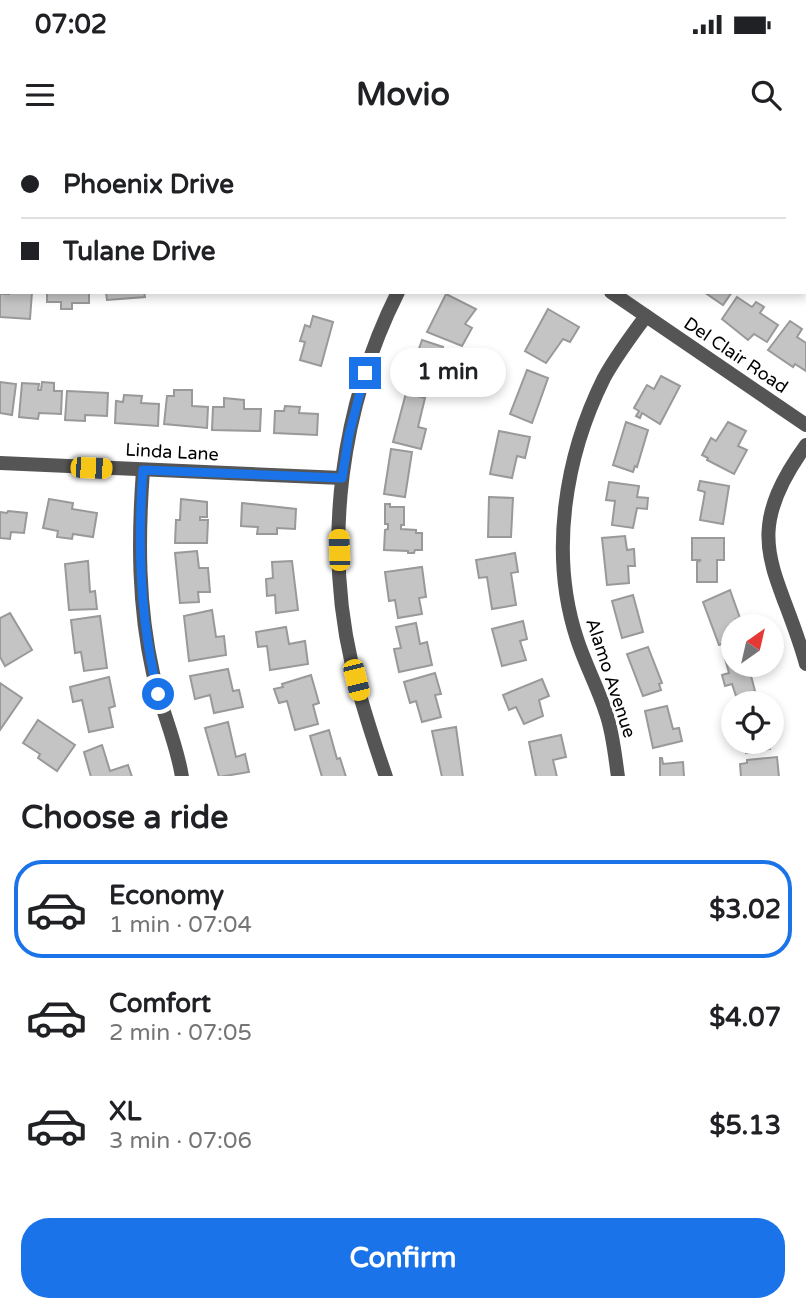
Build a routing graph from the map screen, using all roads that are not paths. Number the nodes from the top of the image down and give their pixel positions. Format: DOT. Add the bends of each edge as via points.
graph roads {
  1 [pos="397,294"];
  2 [pos="614,294"];
  3 [pos="646,316"];
  4 [pos="806,425"];
  5 [pos="806,445"];
  6 [pos="0,463"];
  7 [pos="143,470"];
  8 [pos="342,478"];
  9 [pos="806,664"];
  10 [pos="182,776"];
  11 [pos="386,776"];
  12 [pos="618,776"];
  1 -- 8 [label="street" via="358,396"];
  2 -- 3 [label="street, Del Clair Road"];
  3 -- 4 [label="street, Del Clair Road"];
  3 -- 12 [label="street, Alamo Avenue" via="621,350 592,404 573,463 565,510 565,578 572,620 607,715"];
  5 -- 9 [label="street" via="772,503 768,524 774,575"];
  6 -- 7 [label="street, Linda Lane"];
  7 -- 8 [label="street, Linda Lane"];
  7 -- 10 [label="street" via="139,567 144,620 153,673"];
  8 -- 11 [label="street" via="338,527 344,617 365,717"];
}
